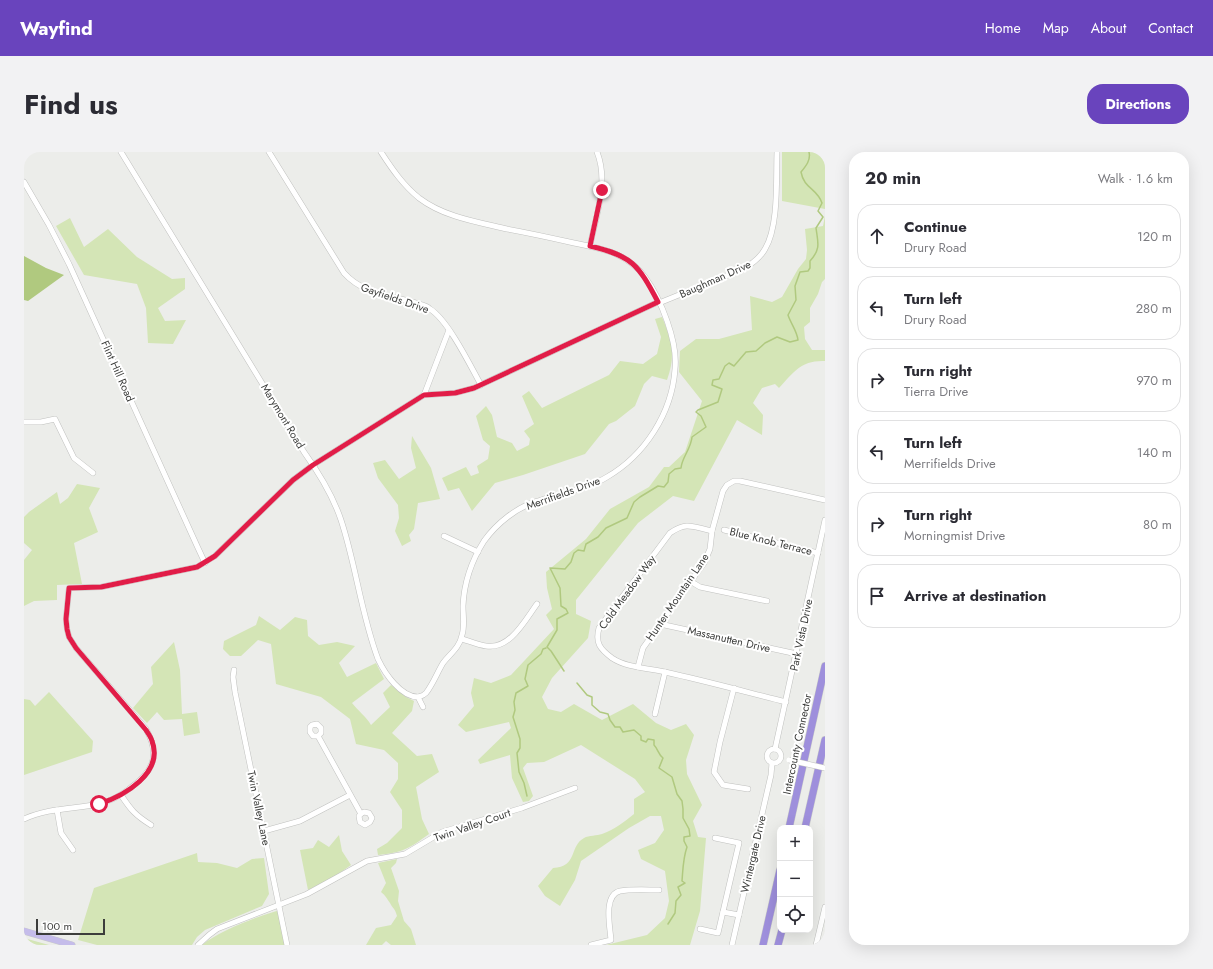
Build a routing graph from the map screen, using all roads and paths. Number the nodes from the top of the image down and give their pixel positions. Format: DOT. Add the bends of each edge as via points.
graph roads {
  1 [pos="121,152"];
  2 [pos="269,152"];
  3 [pos="381,152"];
  4 [pos="597,152"];
  5 [pos="777,152"];
  6 [pos="24,182"];
  7 [pos="590,246"];
  8 [pos="658,303"];
  9 [pos="450,330"];
  10 [pos="481,385"];
  11 [pos="424,395"];
  12 [pos="24,422"];
  13 [pos="313,465"];
  14 [pos="93,473"];
  15 [pos="825,500"];
  16 [pos="825,520"];
  17 [pos="724,530"];
  18 [pos="712,531"];
  19 [pos="444,536"];
  20 [pos="478,552"];
  21 [pos="818,553"];
  22 [pos="205,563"];
  23 [pos="690,581"];
  24 [pos="767,602"];
  25 [pos="537,604"];
  26 [pos="660,624"];
  27 [pos="462,639"];
  28 [pos="797,654"];
  29 [pos="825,666"];
  30 [pos="638,667"];
  31 [pos="234,670"];
  32 [pos="665,672"];
  33 [pos="734,688"];
  34 [pos="418,697"];
  35 [pos="786,702"];
  36 [pos="423,707"];
  37 [pos="655,714"];
  38 [pos="318,736"];
  39 [pos="825,740"];
  40 [pos="775,749"];
  41 [pos="781,758"];
  42 [pos="772,763"];
  43 [pos="825,768"];
  44 [pos="575,788"];
  45 [pos="748,790"];
  46 [pos="121,795"];
  47 [pos="350,795"];
  48 [pos="57,810"];
  49 [pos="361,814"];
  50 [pos="24,819"];
  51 [pos="150,825"];
  52 [pos="790,825"];
  53 [pos="806,825"];
  54 [pos="264,831"];
  55 [pos="715,838"];
  56 [pos="74,850"];
  57 [pos="777,883"];
  58 [pos="659,890"];
  59 [pos="278,905"];
  60 [pos="825,907"];
  61 [pos="723,912"];
  62 [pos="739,915"];
  63 [pos="700,929"];
  64 [pos="24,931"];
  65 [pos="781,933"];
  66 [pos="72,945"];
  67 [pos="198,945"];
  68 [pos="287,945"];
  69 [pos="591,945"];
  70 [pos="732,945"];
  71 [pos="763,945"];
  72 [pos="778,945"];
  73 [pos="816,945"];
  1 -- 13 [label="street, Marymont Road"];
  2 -- 9 [label="street, Gayfields Drive" via="351,281 373,292 430,308 443,319"];
  3 -- 7 [label="street, Merrifields Drive" via="403,184 441,211 470,220"];
  4 -- 7 [label="street" via="603,178"];
  5 -- 8 [label="street, Baughman Drive" via="773,225 764,250 755,261 742,269"];
  6 -- 22 [label="street, Flint Hill Road" via="69,264"];
  7 -- 8 [label="street, Merrifields Drive" via="612,251 634,264 646,278"];
  8 -- 10 [label="street, Baughman Drive"];
  8 -- 20 [label="street, Merrifields Drive" via="670,328 676,367 670,395 654,432 640,450 607,477 517,511 496,527"];
  9 -- 10 [label="street, Gayfields Drive"];
  9 -- 11 [label="street"];
  10 -- 11 [label="street, Baughman Drive" via="455,393"];
  11 -- 13 [label="street"];
  12 -- 14 [label="street" via="55,420 74,458"];
  13 -- 22 [label="street" via="293,480"];
  13 -- 34 [label="street, Marymont Road" via="341,520 378,659 394,684 408,695"];
  15 -- 18 [label="street, Hunter Mountain Lane" via="734,481 723,491"];
  16 -- 21 [label="street, Park Vista Drive"];
  17 -- 21 [label="street, Blue Knob Terrace"];
  18 -- 23 [label="street, Hunter Mountain Lane" via="710,549"];
  18 -- 30 [label="street, Cold Meadow Way" via="685,525 670,532 598,628 598,642 602,650 613,659"];
  19 -- 20 [label="street"];
  20 -- 27 [label="street, Merrifields Drive" via="465,589"];
  21 -- 28 [label="street, Park Vista Drive"];
  22 -- 46 [label="street" via="197,567 101,587 69,588 66,619 69,637 146,730 152,741 153,760 149,770 140,781"];
  23 -- 24 [label="street" via="700,586"];
  23 -- 26 [label="street, Hunter Mountain Lane"];
  25 -- 27 [label="street" via="508,641 487,646"];
  26 -- 28 [label="street, Massanutten Drive"];
  26 -- 30 [label="street, Hunter Mountain Lane" via="643,648"];
  27 -- 34 [label="street" via="426,693"];
  28 -- 35 [label="street, Park Vista Drive"];
  29 -- 52 [label="highway, Intercounty Connector"];
  30 -- 32 [label="street, Cold Meadow Way"];
  31 -- 54 [label="street, Twin Valley Lane" via="235,692"];
  32 -- 33 [label="street, Cold Meadow Way"];
  32 -- 37 [label="street"];
  33 -- 35 [label="street, Cold Meadow Way"];
  33 -- 45 [label="street" via="714,772 724,785"];
  34 -- 36 [label="street"];
  35 -- 40 [label="street, Park Vista Drive"];
  38 -- 47 [label="street"];
  39 -- 53 [label="highway"];
  40 -- 41 [label="street" via="782,754"];
  40 -- 42 [label="street" via="769,751 767,756"];
  41 -- 42 [label="street" via="777,763"];
  41 -- 43 [label="street, bridge"];
  42 -- 62 [label="street, Wintergate Drive"];
  44 -- 59 [label="street, Twin Valley Court" via="522,808 442,832 404,854 367,861 318,888"];
  46 -- 48 [label="street" via="99,804"];
  46 -- 51 [label="street" via="132,811"];
  47 -- 49 [label="street"];
  47 -- 54 [label="street" via="300,821"];
  48 -- 50 [label="street" via="37,813"];
  48 -- 56 [label="street" via="61,833"];
  54 -- 59 [label="street, Twin Valley Lane"];
  55 -- 61 [label="street" via="739,843"];
  57 -- 71 [label="highway"];
  58 -- 69 [label="street" via="620,891 612,896 609,907 611,940"];
  59 -- 67 [label="street, Twin Valley Court" via="217,929"];
  59 -- 68 [label="street, Twin Valley Lane"];
  60 -- 73 [label="street"];
  61 -- 62 [label="street"];
  61 -- 63 [label="street" via="718,933"];
  62 -- 70 [label="street, Wintergate Drive"];
  64 -- 66 [label="main road"];
  65 -- 72 [label="highway"];
}
